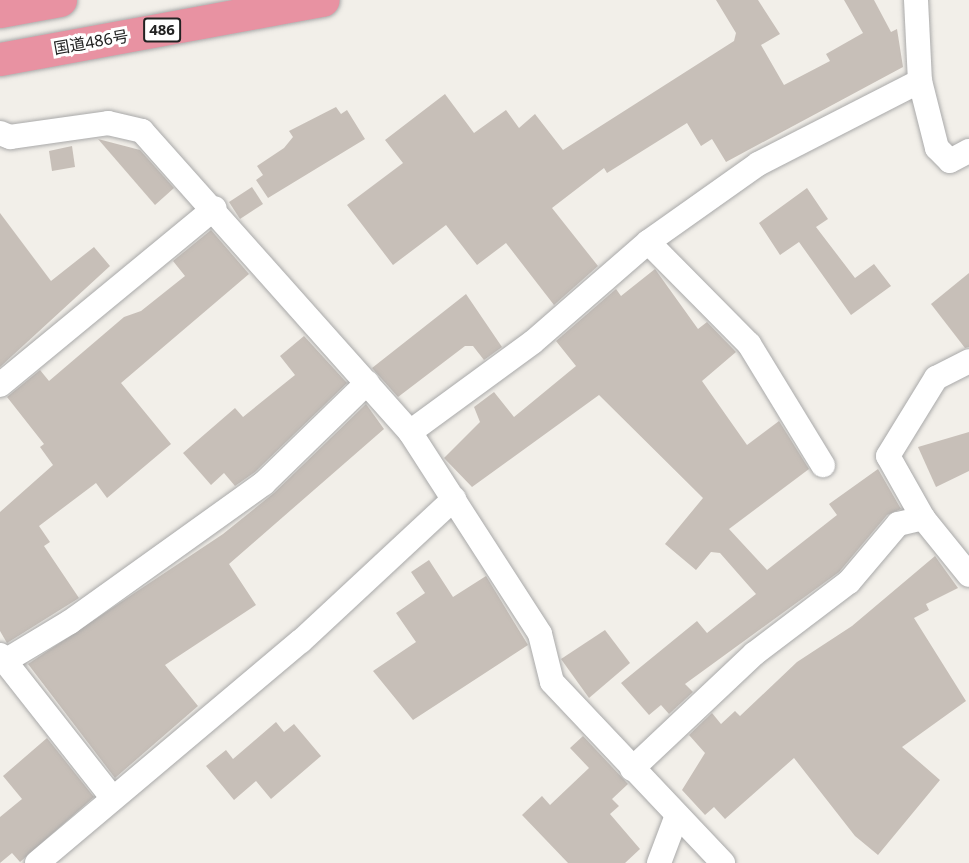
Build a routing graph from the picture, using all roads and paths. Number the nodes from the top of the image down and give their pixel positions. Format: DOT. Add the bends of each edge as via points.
graph roads {
  1 [pos="60,0"];
  2 [pos="323,0"];
  3 [pos="916,0"];
  4 [pos="0,11"];
  5 [pos="0,58"];
  6 [pos="920,81"];
  7 [pos="0,133"];
  8 [pos="969,151"];
  9 [pos="215,208"];
  10 [pos="648,242"];
  11 [pos="969,361"];
  12 [pos="367,383"];
  13 [pos="0,385"];
  14 [pos="410,432"];
  15 [pos="823,465"];
  16 [pos="454,500"];
  17 [pos="923,518"];
  18 [pos="968,571"];
  19 [pos="3,658"];
  20 [pos="632,769"];
  21 [pos="111,796"];
  22 [pos="676,818"];
  23 [pos="37,863"];
  24 [pos="658,863"];
  25 [pos="723,863"];
  1 -- 4 [label="highway"];
  2 -- 5 [label="highway, 国道486号 / 486"];
  3 -- 6 [label="street"];
  6 -- 8 [label="street" via="937,148 950,161"];
  6 -- 10 [label="street" via="758,165"];
  7 -- 9 [label="street" via="10,137 108,123 142,131"];
  9 -- 12 [label="street"];
  9 -- 13 [label="street"];
  10 -- 14 [label="street" via="533,342"];
  10 -- 15 [label="street" via="749,344"];
  11 -- 17 [label="street" via="936,378 888,456"];
  12 -- 14 [label="street"];
  12 -- 19 [label="street" via="264,483 70,622"];
  14 -- 16 [label="street"];
  16 -- 20 [label="street" via="540,634 552,682"];
  16 -- 21 [label="street" via="301,641"];
  17 -- 18 [label="street"];
  17 -- 20 [label="street" via="898,524 849,582 754,654"];
  19 -- 21 [label="street"];
  20 -- 22 [label="street"];
  21 -- 23 [label="street"];
  22 -- 24 [label="street"];
  22 -- 25 [label="street"];
}
